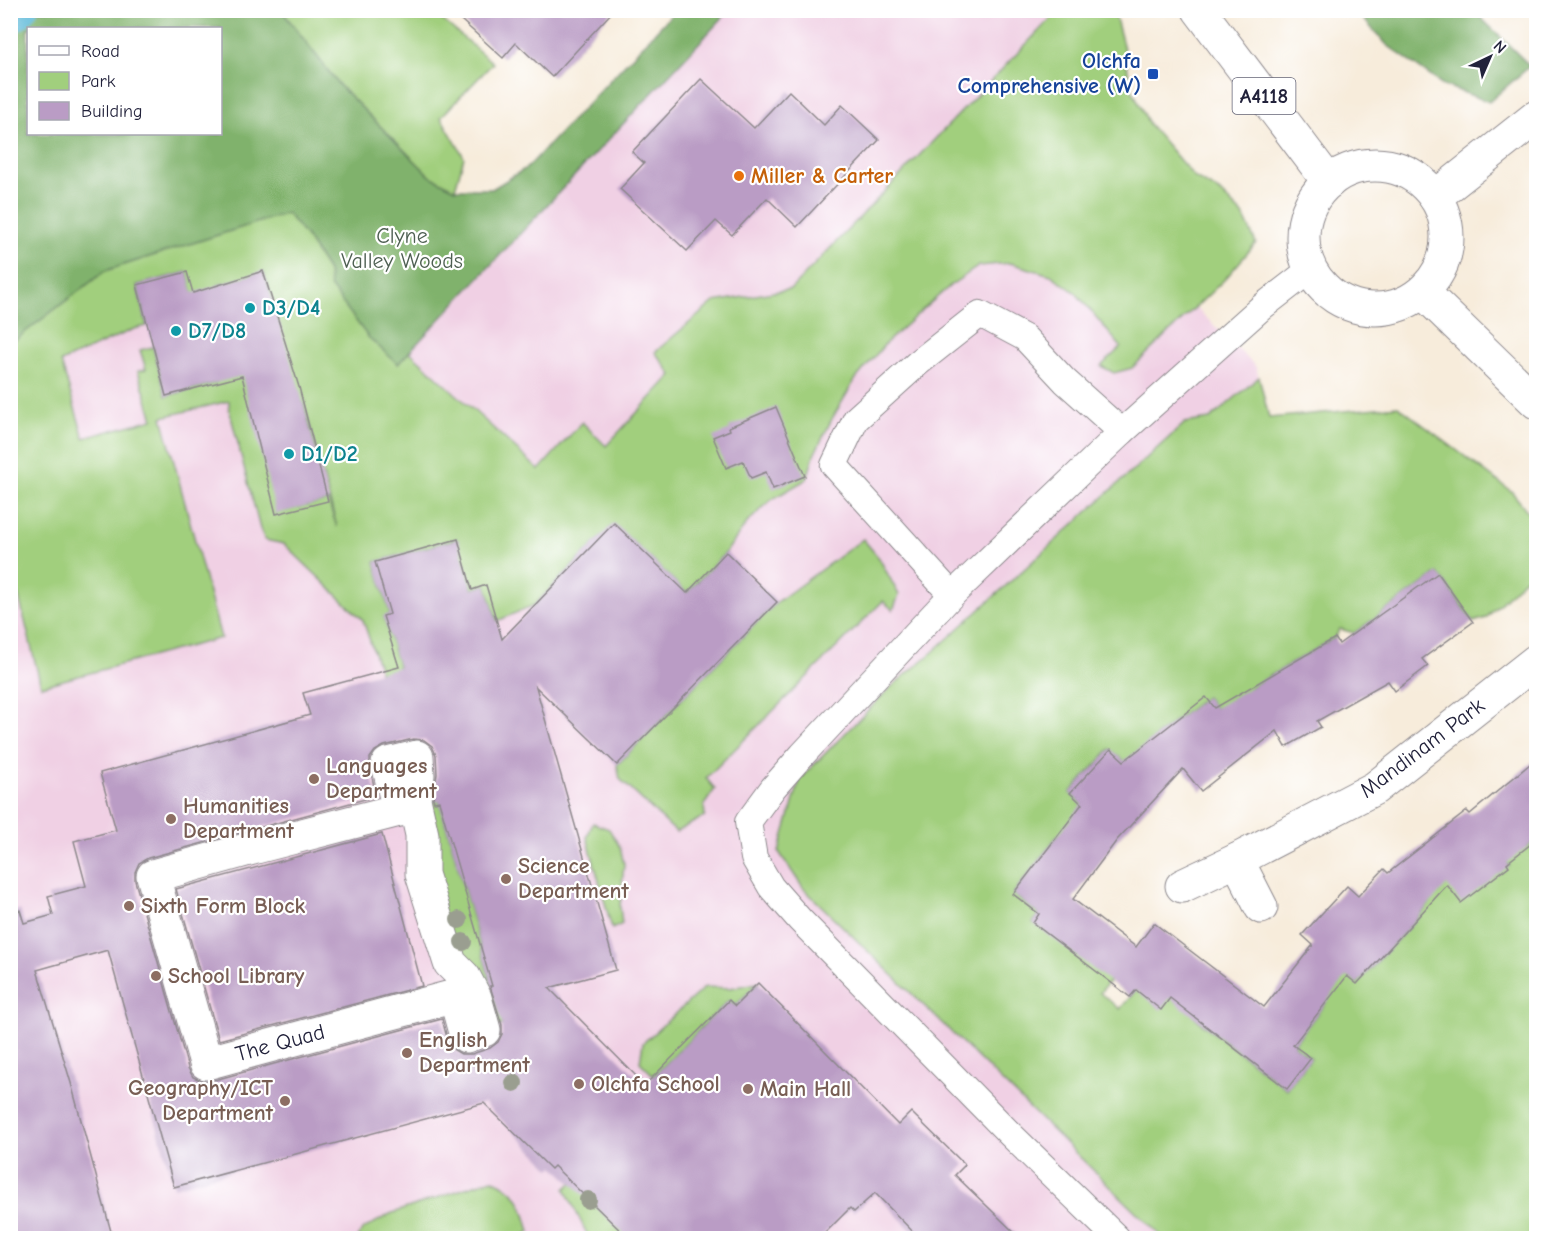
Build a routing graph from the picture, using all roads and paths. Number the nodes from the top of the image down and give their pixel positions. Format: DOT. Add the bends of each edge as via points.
graph roads {
  1 [pos="1199,10"];
  2 [pos="1536,117"];
  3 [pos="1329,182"];
  4 [pos="1436,197"];
  5 [pos="1311,269"];
  6 [pos="1423,292"];
  7 [pos="1536,402"];
  8 [pos="1122,432"];
  9 [pos="952,595"];
  10 [pos="1536,661"];
  11 [pos="417,757"];
  12 [pos="1237,860"];
  13 [pos="1182,886"];
  14 [pos="1261,907"];
  15 [pos="1117,1239"];
  1 -- 3 [label="street, A4118"];
  2 -- 4 [label="street"];
  3 -- 4 [label="street" via="1350,169 1374,165 1398,168 1419,179"];
  3 -- 5 [label="street" via="1316,196 1304,231"];
  4 -- 6 [label="street" via="1446,221 1447,247 1439,272"];
  5 -- 6 [label="street" via="1323,287 1361,308 1383,309 1404,304"];
  5 -- 8 [label="lane" via="1262,307"];
  6 -- 7 [label="street"];
  8 -- 9 [label="lane"];
  8 -- 9 [label="lane" via="1065,381 1025,338 980,314 856,419 834,465"];
  9 -- 15 [label="lane" via="773,788 748,822 754,858 771,887 800,920"];
  10 -- 12 [label="street, Mandinam Park" via="1375,788"];
  11 -- 11 [label="street, The Quad" via="388,764 399,810 153,876 206,1063 455,996 466,1036 484,1030 464,977 450,963 422,874 422,835 414,799"];
  12 -- 13 [label="street, Mandinam Park"];
  12 -- 14 [label="street"];
}
